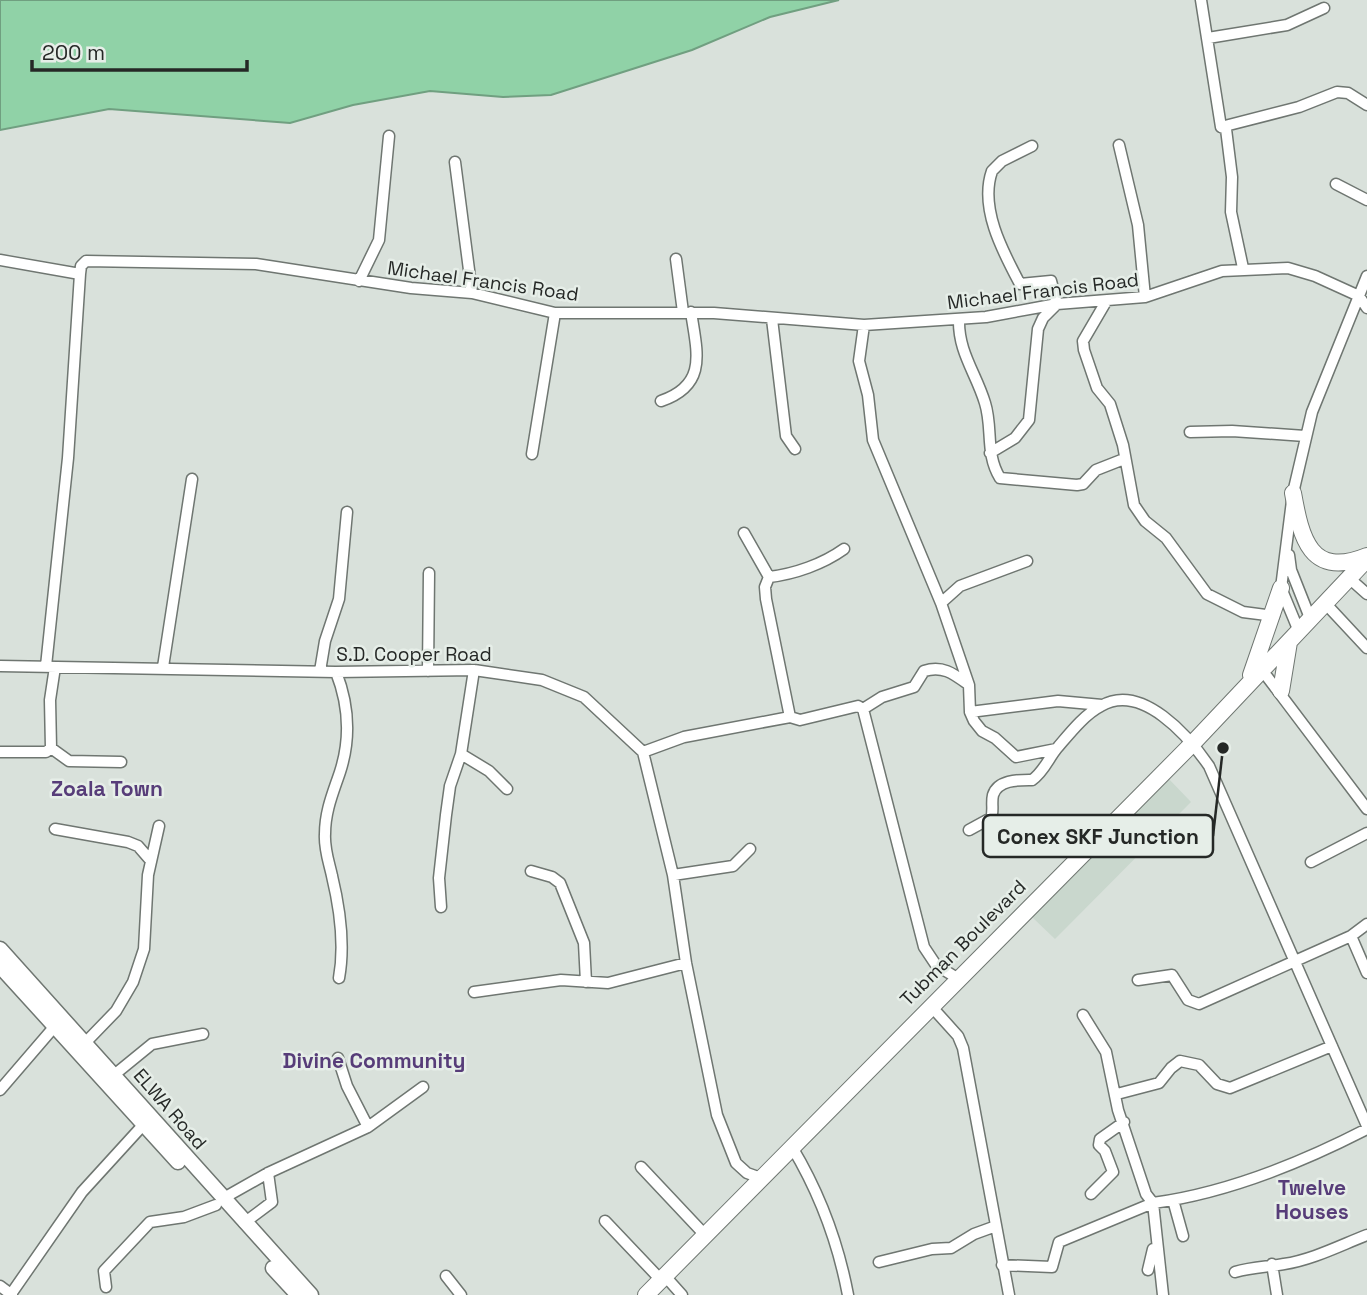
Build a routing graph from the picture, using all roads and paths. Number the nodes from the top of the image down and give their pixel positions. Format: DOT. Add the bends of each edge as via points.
graph roads {
  1 [pos="1201,0"];
  2 [pos="1324,8"];
  3 [pos="1209,38"];
  4 [pos="1367,105"];
  5 [pos="1221,127"];
  6 [pos="389,136"];
  7 [pos="1119,145"];
  8 [pos="1032,146"];
  9 [pos="455,162"];
  10 [pos="1336,184"];
  11 [pos="1367,200"];
  12 [pos="676,259"];
  13 [pos="0,260"];
  14 [pos="1243,268"];
  15 [pos="80,274"];
  16 [pos="1367,276"];
  17 [pos="359,281"];
  18 [pos="472,293"];
  19 [pos="1359,296"];
  20 [pos="1145,297"];
  21 [pos="1107,300"];
  22 [pos="1058,304"];
  23 [pos="1367,308"];
  24 [pos="687,312"];
  25 [pos="555,313"];
  26 [pos="772,319"];
  27 [pos="959,319"];
  28 [pos="864,325"];
  29 [pos="661,401"];
  30 [pos="1190,432"];
  31 [pos="1306,436"];
  32 [pos="795,449"];
  33 [pos="990,453"];
  34 [pos="532,454"];
  35 [pos="1124,459"];
  36 [pos="192,479"];
  37 [pos="1293,493"];
  38 [pos="347,512"];
  39 [pos="744,533"];
  40 [pos="1287,542"];
  41 [pos="844,549"];
  42 [pos="1367,557"];
  43 [pos="1027,561"];
  44 [pos="429,573"];
  45 [pos="769,577"];
  46 [pos="1349,578"];
  47 [pos="1281,588"];
  48 [pos="1367,594"];
  49 [pos="941,603"];
  50 [pos="1325,603"];
  51 [pos="1274,616"];
  52 [pos="1310,618"];
  53 [pos="1294,634"];
  54 [pos="1367,648"];
  55 [pos="0,666"];
  56 [pos="51,667"];
  57 [pos="163,667"];
  58 [pos="474,670"];
  59 [pos="1262,670"];
  60 [pos="320,671"];
  61 [pos="428,671"];
  62 [pos="337,672"];
  63 [pos="969,685"];
  64 [pos="1247,686"];
  65 [pos="1281,691"];
  66 [pos="1102,705"];
  67 [pos="863,709"];
  68 [pos="970,712"];
  69 [pos="790,717"];
  70 [pos="1193,743"];
  71 [pos="51,748"];
  72 [pos="1056,749"];
  73 [pos="643,751"];
  74 [pos="0,752"];
  75 [pos="461,754"];
  76 [pos="121,762"];
  77 [pos="507,789"];
  78 [pos="1367,809"];
  79 [pos="159,825"];
  80 [pos="55,829"];
  81 [pos="969,830"];
  82 [pos="1367,833"];
  83 [pos="750,849"];
  84 [pos="151,861"];
  85 [pos="1311,862"];
  86 [pos="531,871"];
  87 [pos="673,875"];
  88 [pos="441,907"];
  89 [pos="1367,924"];
  90 [pos="1351,936"];
  91 [pos="0,949"];
  92 [pos="1296,958"];
  93 [pos="686,963"];
  94 [pos="0,966"];
  95 [pos="1367,972"];
  96 [pos="339,978"];
  97 [pos="957,978"];
  98 [pos="1138,980"];
  99 [pos="586,982"];
  100 [pos="474,992"];
  101 [pos="931,1006"];
  102 [pos="1083,1016"];
  103 [pos="55,1026"];
  104 [pos="203,1034"];
  105 [pos="85,1043"];
  106 [pos="1332,1045"];
  107 [pos="338,1058"];
  108 [pos="114,1075"];
  109 [pos="423,1087"];
  110 [pos="1352,1089"];
  111 [pos="0,1090"];
  112 [pos="1117,1094"];
  113 [pos="1367,1104"];
  114 [pos="1124,1122"];
  115 [pos="144,1124"];
  116 [pos="368,1127"];
  117 [pos="1367,1128"];
  118 [pos="792,1147"];
  119 [pos="641,1167"];
  120 [pos="268,1173"];
  121 [pos="761,1178"];
  122 [pos="1091,1195"];
  123 [pos="1149,1200"];
  124 [pos="1173,1200"];
  125 [pos="219,1202"];
  126 [pos="605,1221"];
  127 [pos="244,1223"];
  128 [pos="996,1226"];
  129 [pos="705,1235"];
  130 [pos="1367,1235"];
  131 [pos="1183,1236"];
  132 [pos="879,1262"];
  133 [pos="1272,1264"];
  134 [pos="1002,1265"];
  135 [pos="1148,1270"];
  136 [pos="1236,1272"];
  137 [pos="446,1276"];
  138 [pos="663,1278"];
  139 [pos="0,1286"];
  140 [pos="106,1287"];
  141 [pos="12,1295"];
  142 [pos="298,1295"];
  143 [pos="311,1295"];
  144 [pos="461,1295"];
  145 [pos="646,1295"];
  146 [pos="682,1295"];
  147 [pos="848,1295"];
  148 [pos="1009,1295"];
  149 [pos="1163,1295"];
  150 [pos="1277,1295"];
  1 -- 3 [label="street"];
  2 -- 3 [label="street" via="1287,24"];
  3 -- 5 [label="street"];
  4 -- 5 [label="street" via="1337,92"];
  5 -- 14 [label="street" via="1226,130 1231,212"];
  6 -- 17 [label="street" via="379,240"];
  7 -- 20 [label="street" via="1138,225"];
  8 -- 22 [label="street" via="992,171 992,216 1020,284 1051,281"];
  9 -- 18 [label="street"];
  10 -- 11 [label="street"];
  12 -- 24 [label="street"];
  13 -- 15 [label="street"];
  14 -- 19 [label="street, Michael Francis Road" via="1288,268"];
  14 -- 20 [label="street, Michael Francis Road"];
  15 -- 17 [label="street, Michael Francis Road" via="86,261 186,260 256,264"];
  15 -- 56 [label="street"];
  16 -- 19 [label="street"];
  17 -- 18 [label="street, Michael Francis Road"];
  18 -- 25 [label="street, Michael Francis Road"];
  19 -- 23 [label="street"];
  19 -- 31 [label="street" via="1328,368"];
  20 -- 21 [label="street, Michael Francis Road"];
  21 -- 22 [label="street, Michael Francis Road"];
  21 -- 35 [label="street" via="1083,341 1097,388 1110,404"];
  22 -- 27 [label="street, Michael Francis Road"];
  22 -- 33 [label="street" via="1038,329 1028,420 1015,438"];
  24 -- 25 [label="street, Michael Francis Road"];
  24 -- 26 [label="street, Michael Francis Road"];
  24 -- 29 [label="street" via="699,359 689,384 679,395"];
  25 -- 34 [label="street"];
  26 -- 28 [label="street, Michael Francis Road"];
  26 -- 32 [label="street" via="786,436"];
  27 -- 28 [label="street, Michael Francis Road"];
  27 -- 33 [label="street" via="967,365 985,402"];
  28 -- 49 [label="street" via="859,361 873,440"];
  30 -- 31 [label="street"];
  31 -- 37 [label="street"];
  33 -- 35 [label="street" via="996,472 1006,481 1077,485 1096,470"];
  35 -- 51 [label="street" via="1134,505 1166,538 1207,594 1243,612"];
  36 -- 57 [label="street"];
  37 -- 40 [label="street"];
  37 -- 42 [label="highway" via="1300,535 1309,549 1323,560"];
  38 -- 60 [label="street" via="339,599"];
  39 -- 45 [label="street"];
  40 -- 47 [label="street"];
  40 -- 52 [label="street" via="1291,570"];
  41 -- 45 [label="street" via="803,569"];
  42 -- 46 [label="highway, Tubman Boulevard"];
  43 -- 49 [label="street" via="960,586"];
  44 -- 61 [label="street"];
  45 -- 69 [label="street" via="766,599"];
  46 -- 48 [label="street"];
  46 -- 50 [label="highway, Tubman Boulevard"];
  47 -- 51 [label="highway"];
  47 -- 53 [label="street"];
  49 -- 63 [label="street"];
  50 -- 52 [label="highway, Tubman Boulevard"];
  50 -- 54 [label="street"];
  51 -- 64 [label="highway"];
  52 -- 53 [label="highway, Tubman Boulevard"];
  53 -- 59 [label="highway, Tubman Boulevard"];
  53 -- 65 [label="highway" via="1283,664"];
  55 -- 56 [label="street, S.D. Cooper Road"];
  56 -- 57 [label="street, S.D. Cooper Road"];
  56 -- 71 [label="street"];
  57 -- 60 [label="street, S.D. Cooper Road"];
  58 -- 61 [label="street, S.D. Cooper Road"];
  58 -- 73 [label="street, S.D. Cooper Road" via="542,680 584,697"];
  58 -- 75 [label="street"];
  59 -- 64 [label="highway, Tubman Boulevard"];
  59 -- 65 [label="street"];
  60 -- 62 [label="street, S.D. Cooper Road"];
  61 -- 62 [label="street, S.D. Cooper Road"];
  62 -- 96 [label="street" via="348,714 343,759 329,799 325,842 338,906"];
  63 -- 67 [label="street" via="935,667 924,671 914,687"];
  63 -- 68 [label="street"];
  64 -- 70 [label="highway, Tubman Boulevard"];
  65 -- 78 [label="street"];
  66 -- 68 [label="street" via="1058,701"];
  66 -- 70 [label="street" via="1138,702"];
  66 -- 72 [label="street"];
  67 -- 69 [label="street" via="858,706 800,720"];
  67 -- 97 [label="street" via="924,947 936,965"];
  68 -- 72 [label="street" via="982,731 1016,757"];
  69 -- 73 [label="street" via="684,737"];
  70 -- 92 [label="street" via="1209,766"];
  70 -- 97 [label="highway, Tubman Boulevard"];
  71 -- 74 [label="street" via="46,752"];
  71 -- 76 [label="street" via="75,762"];
  72 -- 81 [label="street" via="1039,776 1017,778 1000,786 993,796 991,818"];
  73 -- 87 [label="street"];
  75 -- 77 [label="street"];
  75 -- 88 [label="street" via="446,815 439,878"];
  79 -- 84 [label="street"];
  80 -- 84 [label="street" via="128,842"];
  82 -- 85 [label="street"];
  83 -- 87 [label="street" via="733,866"];
  84 -- 105 [label="street" via="147,928 133,982 116,1011"];
  86 -- 99 [label="street" via="560,883 584,943"];
  87 -- 93 [label="street"];
  89 -- 90 [label="street"];
  90 -- 92 [label="street"];
  90 -- 95 [label="street"];
  91 -- 105 [label="main road, ELWA Road"];
  92 -- 98 [label="street" via="1199,1004 1188,1000 1172,975"];
  92 -- 106 [label="street"];
  93 -- 99 [label="street" via="608,983"];
  93 -- 121 [label="street" via="717,1115 736,1163"];
  94 -- 103 [label="main road, ELWA Road"];
  97 -- 101 [label="highway, Tubman Boulevard"];
  99 -- 100 [label="street"];
  101 -- 118 [label="highway, Tubman Boulevard"];
  101 -- 128 [label="street" via="963,1048"];
  102 -- 112 [label="street" via="1106,1052"];
  103 -- 111 [label="street"];
  103 -- 115 [label="main road, ELWA Road"];
  104 -- 108 [label="street" via="152,1044"];
  105 -- 108 [label="main road, ELWA Road"];
  106 -- 110 [label="street"];
  106 -- 112 [label="street" via="1230,1088 1217,1084 1199,1065 1180,1061 1159,1083"];
  107 -- 116 [label="street"];
  108 -- 125 [label="main road, ELWA Road"];
  109 -- 116 [label="street"];
  110 -- 113 [label="street"];
  110 -- 117 [label="street"];
  112 -- 114 [label="street"];
  114 -- 122 [label="street" via="1100,1139 1113,1172"];
  114 -- 123 [label="street"];
  115 -- 125 [label="main road, ELWA Road"];
  115 -- 141 [label="street" via="82,1192"];
  116 -- 120 [label="street"];
  117 -- 124 [label="street" via="1288,1166"];
  118 -- 121 [label="highway, Tubman Boulevard"];
  118 -- 147 [label="street" via="825,1214"];
  119 -- 129 [label="street"];
  120 -- 125 [label="street"];
  120 -- 127 [label="street" via="272,1202"];
  121 -- 129 [label="highway, Tubman Boulevard"];
  123 -- 124 [label="street"];
  123 -- 134 [label="street" via="1110,1223 1059,1242 1052,1267"];
  123 -- 135 [label="street" via="1154,1254"];
  123 -- 149 [label="street"];
  124 -- 131 [label="street"];
  125 -- 127 [label="main road, ELWA Road"];
  125 -- 140 [label="street" via="184,1217 150,1222 104,1271"];
  125 -- 142 [label="main road, ELWA Road"];
  126 -- 138 [label="street"];
  127 -- 143 [label="main road, ELWA Road"];
  128 -- 132 [label="street" via="951,1248"];
  128 -- 134 [label="street"];
  129 -- 138 [label="highway, Tubman Boulevard"];
  130 -- 133 [label="street" via="1304,1259"];
  133 -- 136 [label="street"];
  133 -- 150 [label="street"];
  134 -- 148 [label="street"];
  137 -- 144 [label="street"];
  138 -- 145 [label="highway, Tubman Boulevard"];
  138 -- 146 [label="street"];
  139 -- 141 [label="street"];
}
